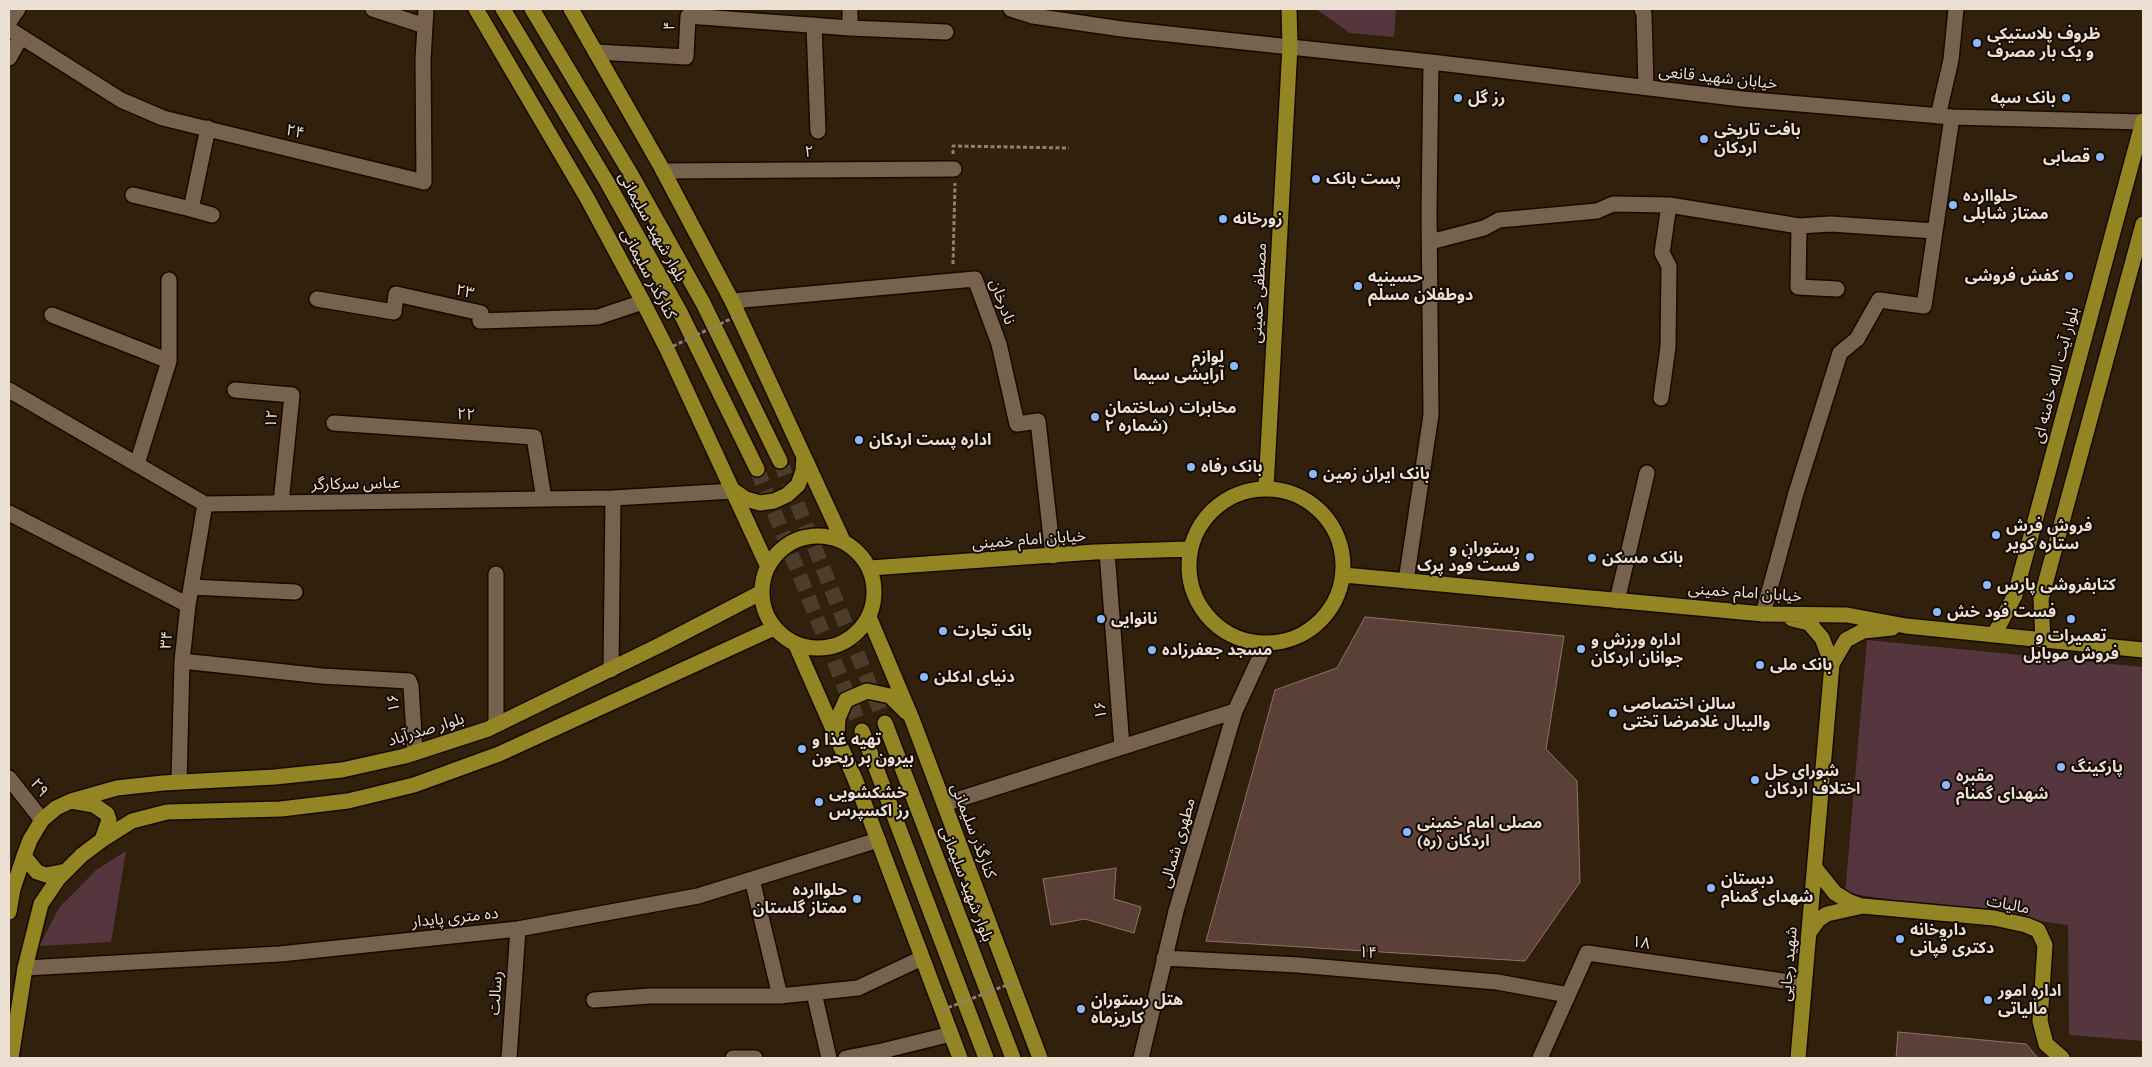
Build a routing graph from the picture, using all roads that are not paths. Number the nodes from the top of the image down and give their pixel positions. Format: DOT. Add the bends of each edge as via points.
graph roads {
  1 [pos="18,9"];
  2 [pos="373,9"];
  3 [pos="426,9"];
  4 [pos="476,9"];
  5 [pos="503,9"];
  6 [pos="532,9"];
  7 [pos="570,9"];
  8 [pos="850,9"];
  9 [pos="1011,9"];
  10 [pos="1289,9"];
  11 [pos="1642,9"];
  12 [pos="1956,9"];
  13 [pos="9,22"];
  14 [pos="814,25"];
  15 [pos="425,26"];
  16 [pos="850,28"];
  17 [pos="946,32"];
  18 [pos="15,33"];
  19 [pos="1290,46"];
  20 [pos="596,52"];
  21 [pos="9,58"];
  22 [pos="1431,62"];
  23 [pos="1646,87"];
  24 [pos="1945,116"];
  25 [pos="2143,122"];
  26 [pos="208,128"];
  27 [pos="818,131"];
  28 [pos="954,169"];
  29 [pos="664,171"];
  30 [pos="133,195"];
  31 [pos="1669,205"];
  32 [pos="191,209"];
  33 [pos="212,215"];
  34 [pos="2143,224"];
  35 [pos="1799,226"];
  36 [pos="1935,231"];
  37 [pos="1430,242"];
  38 [pos="169,280"];
  39 [pos="1837,290"];
  40 [pos="317,299"];
  41 [pos="732,301"];
  42 [pos="643,302"];
  43 [pos="52,315"];
  44 [pos="169,361"];
  45 [pos="9,390"];
  46 [pos="235,390"];
  47 [pos="1661,398"];
  48 [pos="334,423"];
  49 [pos="804,457"];
  50 [pos="780,461"];
  51 [pos="136,464"];
  52 [pos="757,469"];
  53 [pos="1648,473"];
  54 [pos="1266,488"];
  55 [pos="734,491"];
  56 [pos="613,498"];
  57 [pos="544,499"];
  58 [pos="281,503"];
  59 [pos="204,504"];
  60 [pos="9,513"];
  61 [pos="843,541"];
  62 [pos="1190,549"];
  63 [pos="1107,552"];
  64 [pos="1053,556"];
  65 [pos="768,567"];
  66 [pos="870,568"];
  67 [pos="496,574"];
  68 [pos="1344,575"];
  69 [pos="1406,581"];
  70 [pos="191,587"];
  71 [pos="295,592"];
  72 [pos="762,592"];
  73 [pos="1617,601"];
  74 [pos="188,605"];
  75 [pos="1763,614"];
  76 [pos="1778,615"];
  77 [pos="869,617"];
  78 [pos="1906,626"];
  79 [pos="774,628"];
  80 [pos="1994,635"];
  81 [pos="2043,640"];
  82 [pos="795,643"];
  83 [pos="1266,644"];
  84 [pos="2143,650"];
  85 [pos="182,661"];
  86 [pos="1832,664"];
  87 [pos="611,670"];
  88 [pos="1235,711"];
  89 [pos="912,719"];
  90 [pos="885,723"];
  91 [pos="496,725"];
  92 [pos="862,731"];
  93 [pos="837,738"];
  94 [pos="1122,747"];
  95 [pos="415,752"];
  96 [pos="9,778"];
  97 [pos="179,782"];
  98 [pos="71,801"];
  99 [pos="944,804"];
  100 [pos="42,820"];
  101 [pos="102,840"];
  102 [pos="878,840"];
  103 [pos="24,856"];
  104 [pos="1815,868"];
  105 [pos="66,871"];
  106 [pos="752,879"];
  107 [pos="10,895"];
  108 [pos="1863,906"];
  109 [pos="9,912"];
  110 [pos="518,930"];
  111 [pos="1809,934"];
  112 [pos="922,958"];
  113 [pos="1164,958"];
  114 [pos="25,968"];
  115 [pos="1804,984"];
  116 [pos="814,992"];
  117 [pos="1568,995"];
  118 [pos="780,996"];
  119 [pos="594,1000"];
  120 [pos="950,1034"];
  121 [pos="883,1055"];
  122 [pos="11,1058"];
  123 [pos="509,1058"];
  124 [pos="733,1058"];
  125 [pos="755,1058"];
  126 [pos="829,1058"];
  127 [pos="846,1058"];
  128 [pos="960,1058"];
  129 [pos="986,1058"];
  130 [pos="1013,1058"];
  131 [pos="1040,1058"];
  132 [pos="1141,1058"];
  133 [pos="1540,1058"];
  134 [pos="1798,1058"];
  135 [pos="2062,1058"];
  1 -- 13 [label="street"];
  2 -- 15 [label="street"];
  3 -- 15 [label="street, ۲۴"];
  4 -- 42 [label="main road, کنارگذر سلیمانی" via="587,198"];
  5 -- 52 [label="main road, بلوار شهید سلیمانی" via="607,182 681,314"];
  6 -- 50 [label="main road, بلوار شهید سلیمانی" via="703,303"];
  7 -- 20 [label="main road"];
  8 -- 16 [label="street"];
  9 -- 19 [label="street, خیابان شهید قانعی" via="1033,16 1122,29"];
  10 -- 19 [label="main road, مصطفی خمینی"];
  11 -- 23 [label="street"];
  12 -- 24 [label="street"];
  14 -- 16 [label="street, ۴"];
  14 -- 20 [label="street, ۴" via="688,16 686,57"];
  14 -- 27 [label="street"];
  15 -- 26 [label="street, ۲۴" via="424,182"];
  16 -- 17 [label="street, ۴"];
  18 -- 21 [label="street"];
  18 -- 26 [label="street, ۲۴" via="121,100 163,118"];
  19 -- 22 [label="street, خیابان شهید قانعی"];
  19 -- 54 [label="main road, مصطفی خمینی"];
  20 -- 29 [label="main road"];
  22 -- 23 [label="street, خیابان شهید قانعی"];
  22 -- 37 [label="street"];
  23 -- 24 [label="street, خیابان شهید قانعی" via="1742,99"];
  24 -- 25 [label="street, خیابان شهید قانعی"];
  24 -- 36 [label="street"];
  25 -- 80 [label="main road, بلوار آیت الله خامنه ای" via="2015,595"];
  26 -- 32 [label="street"];
  28 -- 29 [label="street, ۲"];
  29 -- 41 [label="main road"];
  30 -- 32 [label="street"];
  31 -- 35 [label="street"];
  31 -- 37 [label="street" via="1613,204 1597,211 1499,220 1484,228"];
  31 -- 47 [label="street" via="1662,253 1669,266 1668,347"];
  32 -- 33 [label="street"];
  34 -- 81 [label="main road" via="2041,599"];
  35 -- 36 [label="street" via="1831,224"];
  35 -- 39 [label="street" via="1798,287"];
  36 -- 75 [label="street" via="1924,306 1879,300 1857,339 1840,353"];
  37 -- 69 [label="street" via="1431,415"];
  38 -- 44 [label="street"];
  40 -- 42 [label="street, ۲۳" via="394,312 396,294 481,313 480,321 598,317"];
  41 -- 49 [label="main road"];
  41 -- 64 [label="street, نادرخان" via="976,279 998,344 1018,424 1038,422"];
  42 -- 55 [label="main road, کنارگذر سلیمانی"];
  43 -- 44 [label="street"];
  44 -- 51 [label="street"];
  45 -- 51 [label="street"];
  46 -- 58 [label="street, ۱۲" via="292,394"];
  48 -- 57 [label="street, ۲۲" via="534,437"];
  49 -- 55 [label="main road" via="798,485 774,502 760,503"];
  49 -- 61 [label="main road"];
  51 -- 59 [label="street"];
  53 -- 73 [label="street"];
  54 -- 62 [label="main road" via="1240,493 1218,506 1200,525"];
  54 -- 68 [label="main road" via="1292,493 1315,505 1333,525 1343,549"];
  55 -- 56 [label="street, عباس سرکارگر"];
  55 -- 65 [label="main road, کنارگذر سلیمانی"];
  56 -- 57 [label="street, عباس سرکارگر"];
  56 -- 87 [label="street"];
  57 -- 58 [label="street, عباس سرکارگر"];
  58 -- 59 [label="street, عباس سرکارگر"];
  59 -- 70 [label="street, ۳۴"];
  60 -- 74 [label="street"];
  61 -- 65 [label="main road" via="826,536 792,542"];
  61 -- 66 [label="main road" via="859,552"];
  62 -- 63 [label="main road, خیابان امام خمینی"];
  62 -- 83 [label="main road" via="1188,572 1194,594 1205,615 1222,630 1243,640"];
  63 -- 64 [label="main road, خیابان امام خمینی"];
  63 -- 94 [label="street, ۱۶"];
  64 -- 66 [label="main road, خیابان امام خمینی"];
  65 -- 72 [label="main road"];
  66 -- 77 [label="main road" via="875,596"];
  67 -- 91 [label="street"];
  68 -- 69 [label="main road, خیابان امام خمینی"];
  68 -- 83 [label="main road" via="1338,597 1326,616 1309,631 1289,641"];
  69 -- 73 [label="main road, خیابان امام خمینی"];
  70 -- 71 [label="street"];
  70 -- 74 [label="street, ۳۴"];
  72 -- 79 [label="main road" via="765,610"];
  72 -- 87 [label="main road, بلوار صدرآباد"];
  73 -- 75 [label="main road, خیابان امام خمینی"];
  74 -- 85 [label="street, ۳۴"];
  75 -- 76 [label="main road, خیابان امام خمینی"];
  76 -- 78 [label="main road, خیابان امام خمینی" via="1847,615"];
  76 -- 86 [label="main road" via="1809,623 1822,638"];
  77 -- 82 [label="main road" via="849,640 831,647 813,648"];
  77 -- 89 [label="main road, کنارگذر سلیمانی"];
  78 -- 80 [label="main road, خیابان امام خمینی"];
  78 -- 86 [label="main road" via="1863,631 1846,640"];
  79 -- 82 [label="main road"];
  79 -- 101 [label="main road" via="499,754 414,785 348,801 281,809 167,812 132,821"];
  80 -- 81 [label="main road, خیابان امام خمینی"];
  81 -- 84 [label="main road, خیابان امام خمینی"];
  82 -- 93 [label="main road"];
  83 -- 88 [label="street, مطهری شمالی"];
  85 -- 95 [label="street, ۱۶" via="322,676 409,681"];
  85 -- 97 [label="street, ۳۴"];
  86 -- 104 [label="main road, شهید رجایی"];
  87 -- 91 [label="main road, بلوار صدرآباد"];
  88 -- 94 [label="street"];
  88 -- 113 [label="street, مطهری شمالی"];
  89 -- 93 [label="main road" via="890,696 866,691 846,700 838,718"];
  89 -- 99 [label="main road, کنارگذر سلیمانی"];
  90 -- 130 [label="main road, بلوار شهید سلیمانی"];
  91 -- 95 [label="main road, بلوار صدرآباد"];
  92 -- 129 [label="main road"];
  93 -- 102 [label="main road"];
  94 -- 99 [label="street"];
  95 -- 97 [label="main road, بلوار صدرآباد" via="342,770"];
  96 -- 100 [label="street, ۲۹"];
  97 -- 98 [label="main road, بلوار صدرآباد" via="117,788"];
  98 -- 100 [label="main road"];
  98 -- 101 [label="main road" via="94,805 107,814 109,820"];
  99 -- 131 [label="main road, کنارگذر سلیمانی"];
  100 -- 103 [label="main road"];
  101 -- 105 [label="main road"];
  102 -- 106 [label="street, ده متری پایدار"];
  102 -- 112 [label="main road"];
  103 -- 105 [label="main road" via="37,872 46,875"];
  103 -- 107 [label="main road"];
  104 -- 108 [label="main road" via="1835,893"];
  104 -- 111 [label="main road, شهید رجایی"];
  105 -- 114 [label="main road" via="41,904"];
  106 -- 110 [label="street, ده متری پایدار" via="698,896"];
  106 -- 118 [label="street"];
  107 -- 109 [label="main road"];
  108 -- 111 [label="main road" via="1827,914 1818,920"];
  108 -- 135 [label="main road, مالیات" via="1994,918 2038,930 2044,945 2040,1021 2046,1044"];
  110 -- 114 [label="street, ده متری پایدار" via="280,954"];
  110 -- 123 [label="street, رسالت"];
  111 -- 115 [label="main road, شهید رجایی"];
  112 -- 116 [label="street" via="858,988"];
  112 -- 120 [label="main road"];
  113 -- 117 [label="street, ۱۴" via="1298,965 1497,982"];
  113 -- 132 [label="street, مطهری شمالی"];
  114 -- 122 [label="main road"];
  115 -- 117 [label="street, ۱۸" via="1587,953"];
  115 -- 134 [label="main road, شهید رجایی"];
  116 -- 118 [label="street"];
  116 -- 126 [label="street"];
  117 -- 133 [label="street, ۱۸"];
  118 -- 119 [label="street" via="650,996"];
  120 -- 121 [label="street"];
  120 -- 128 [label="main road"];
  121 -- 127 [label="street"];
  124 -- 125 [label="street"];
}
